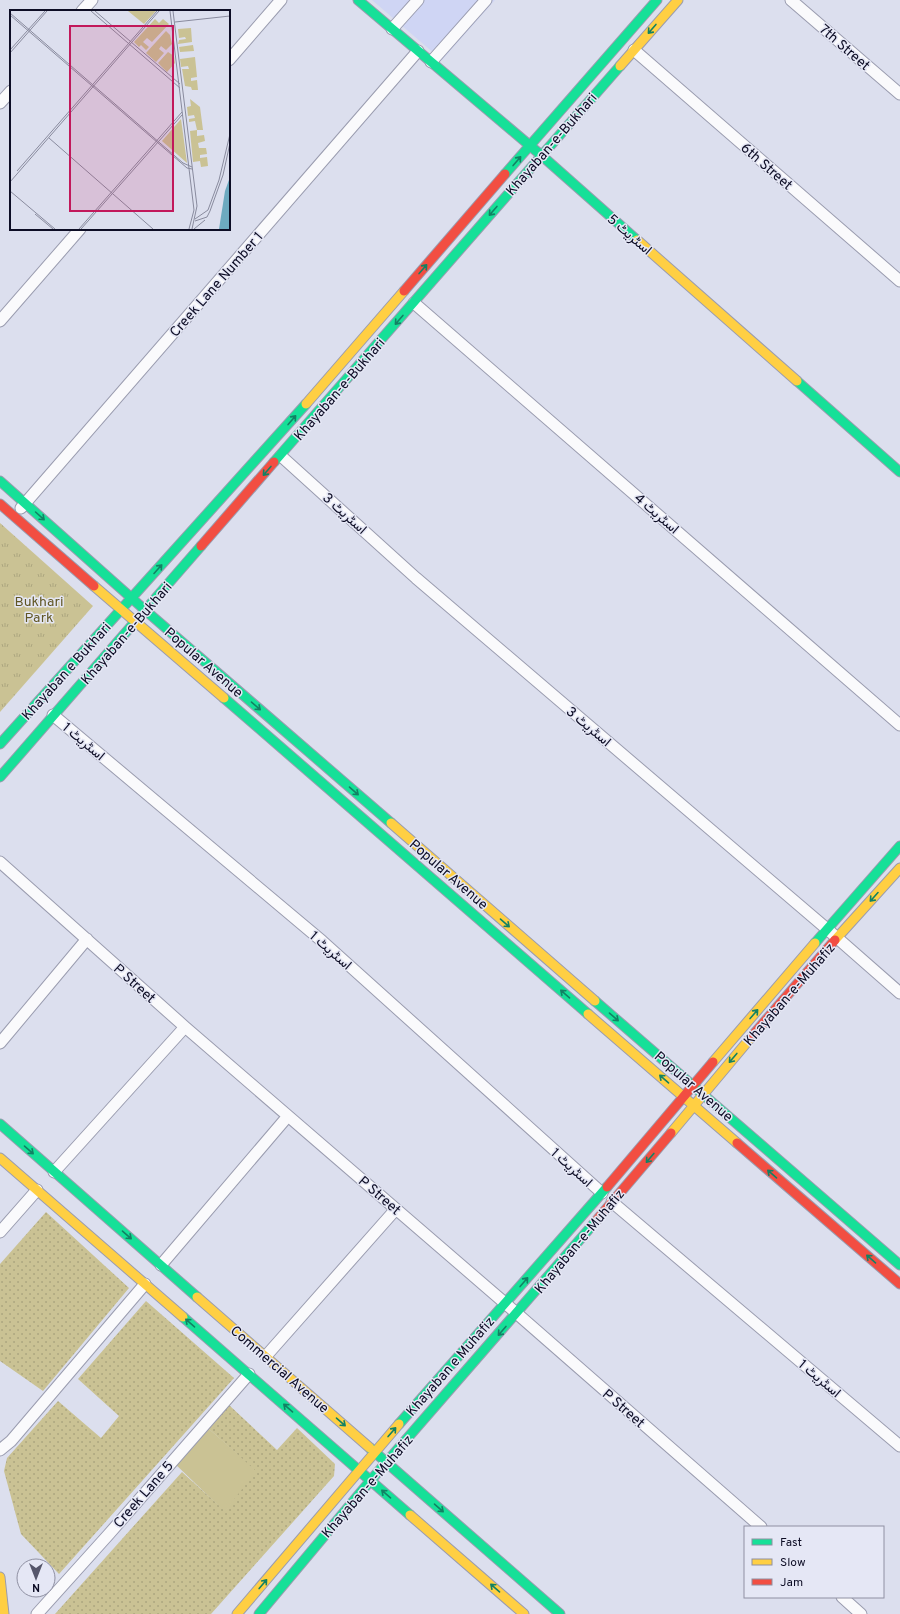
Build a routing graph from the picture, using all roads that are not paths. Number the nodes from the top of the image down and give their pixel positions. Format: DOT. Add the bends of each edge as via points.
graph roads {
  1 [pos="92,0"];
  2 [pos="281,0"];
  3 [pos="358,0"];
  4 [pos="418,0"];
  5 [pos="486,0"];
  6 [pos="657,0"];
  7 [pos="791,0"];
  8 [pos="674,1"];
  9 [pos="83,10"];
  10 [pos="392,29"];
  11 [pos="634,50"];
  12 [pos="418,52"];
  13 [pos="230,59"];
  14 [pos="431,62"];
  15 [pos="10,92"];
  16 [pos="900,94"];
  17 [pos="0,103"];
  18 [pos="530,146"];
  19 [pos="541,155"];
  20 [pos="79,230"];
  21 [pos="437,254"];
  22 [pos="447,264"];
  23 [pos="900,281"];
  24 [pos="414,303"];
  25 [pos="0,321"];
  26 [pos="281,456"];
  27 [pos="900,472"];
  28 [pos="0,481"];
  29 [pos="25,503"];
  30 [pos="0,504"];
  31 [pos="13,516"];
  32 [pos="132,598"];
  33 [pos="121,609"];
  34 [pos="145,610"];
  35 [pos="135,622"];
  36 [pos="53,715"];
  37 [pos="900,725"];
  38 [pos="0,744"];
  39 [pos="0,777"];
  40 [pos="900,846"];
  41 [pos="0,862"];
  42 [pos="900,868"];
  43 [pos="827,929"];
  44 [pos="837,938"];
  45 [pos="87,939"];
  46 [pos="900,993"];
  47 [pos="185,1027"];
  48 [pos="0,1043"];
  49 [pos="694,1085"];
  50 [pos="704,1094"];
  51 [pos="685,1097"];
  52 [pos="694,1106"];
  53 [pos="288,1116"];
  54 [pos="0,1124"];
  55 [pos="0,1158"];
  56 [pos="54,1172"];
  57 [pos="38,1190"];
  58 [pos="602,1193"];
  59 [pos="612,1202"];
  60 [pos="396,1209"];
  61 [pos="0,1232"];
  62 [pos="161,1265"];
  63 [pos="900,1265"];
  64 [pos="145,1284"];
  65 [pos="900,1284"];
  66 [pos="506,1304"];
  67 [pos="516,1314"];
  68 [pos="266,1356"];
  69 [pos="249,1374"];
  70 [pos="900,1446"];
  71 [pos="0,1450"];
  72 [pos="375,1452"];
  73 [pos="387,1463"];
  74 [pos="359,1470"];
  75 [pos="371,1480"];
  76 [pos="760,1526"];
  77 [pos="0,1577"];
  78 [pos="843,1598"];
  79 [pos="4,1614"];
  80 [pos="37,1614"];
  81 [pos="239,1614"];
  82 [pos="259,1614"];
  83 [pos="524,1614"];
  84 [pos="560,1614"];
  85 [pos="861,1614"];
  1 -- 9 [label="street"];
  2 -- 13 [label="street"];
  3 -- 10 [label="street, اسٹریٹ 5"];
  4 -- 10 [label="street"];
  5 -- 14 [label="street"];
  6 -- 18 [label="street, Khayaban-e-Bukhari"];
  7 -- 16 [label="street, 7th Street"];
  8 -- 11 [label="street, Khayaban-e-Bukhari, one-way"];
  10 -- 12 [label="street, اسٹریٹ 5"];
  11 -- 19 [label="street, Khayaban-e-Bukhari"];
  11 -- 23 [label="street, 6th Street"];
  12 -- 14 [label="street, اسٹریٹ 5"];
  12 -- 29 [label="street, Creek Lane Number 1"];
  14 -- 18 [label="street, اسٹریٹ 5"];
  15 -- 17 [label="street"];
  18 -- 19 [label="street, اسٹریٹ 5"];
  21 -- 18 [label="street, Khayaban-e-Bukhari, one-way"];
  19 -- 22 [label="street, Khayaban-e-Bukhari, one-way"];
  19 -- 27 [label="street, اسٹریٹ 5"];
  20 -- 25 [label="street"];
  21 -- 22 [label="street"];
  32 -- 21 [label="street, Khayaban-e-Bukhari, one-way"];
  22 -- 24 [label="street, Khayaban-e-Bukhari"];
  24 -- 26 [label="street, Khayaban-e-Bukhari, one-way"];
  24 -- 37 [label="street, اسٹریٹ 4"];
  26 -- 34 [label="street, Khayaban-e-Bukhari, one-way"];
  26 -- 43 [label="street, اسٹریٹ 3" via="416,578"];
  28 -- 29 [label="street, Popular Avenue"];
  29 -- 31 [label="street, Creek Lane Number 1"];
  29 -- 32 [label="street, Popular Avenue, one-way"];
  30 -- 31 [label="street, Popular Avenue"];
  31 -- 33 [label="street, Popular Avenue"];
  32 -- 33 [label="street, Khayaban e Bukhari"];
  32 -- 34 [label="street, Popular Avenue"];
  33 -- 35 [label="street, Popular Avenue"];
  33 -- 38 [label="street, Khayaban e Bukhari"];
  34 -- 35 [label="street, Khayaban-e-Bukhari"];
  34 -- 49 [label="street, Popular Avenue, one-way"];
  35 -- 36 [label="street, Khayaban-e-Bukhari"];
  51 -- 35 [label="street, Popular Avenue, one-way"];
  36 -- 39 [label="street, Khayaban-e-Bukhari"];
  36 -- 58 [label="street, اسٹریٹ 1" via="322,941"];
  40 -- 43 [label="street, Khayaban-e-Muhafiz"];
  41 -- 45 [label="street, P Street"];
  42 -- 44 [label="street, Khayaban-e-Muhafiz, one-way"];
  43 -- 44 [label="street, اسٹریٹ 3"];
  49 -- 43 [label="street, Khayaban-e-Muhafiz, one-way"];
  44 -- 46 [label="street, اسٹریٹ 3"];
  44 -- 50 [label="street, Khayaban-e-Muhafiz, one-way"];
  45 -- 47 [label="street, P Street"];
  45 -- 48 [label="street"];
  47 -- 53 [label="street, P Street"];
  47 -- 56 [label="street"];
  49 -- 50 [label="street, Popular Avenue"];
  49 -- 51 [label="street, Khayaban-e-Muhafiz"];
  50 -- 52 [label="street, Khayaban-e-Muhafiz"];
  50 -- 63 [label="street, Popular Avenue"];
  51 -- 52 [label="street, Popular Avenue"];
  51 -- 58 [label="street, Khayaban-e-Muhafiz"];
  52 -- 59 [label="street, Khayaban-e-Muhafiz, one-way"];
  65 -- 52 [label="street, Popular Avenue, one-way"];
  53 -- 60 [label="street, P Street"];
  53 -- 62 [label="street"];
  54 -- 56 [label="street, Commercial Avenue, one-way"];
  55 -- 57 [label="street, Commercial Avenue"];
  56 -- 62 [label="street, Commercial Avenue, one-way"];
  57 -- 61 [label="street"];
  57 -- 64 [label="street, Commercial Avenue"];
  66 -- 58 [label="street, Khayaban e Muhafiz, one-way"];
  59 -- 67 [label="street, Khayaban-e-Muhafiz"];
  59 -- 70 [label="street, اسٹریٹ 1"];
  60 -- 66 [label="street, P Street"];
  60 -- 68 [label="street"];
  62 -- 68 [label="street, Commercial Avenue"];
  69 -- 64 [label="street, Commercial Avenue, one-way"];
  64 -- 71 [label="street" via="16,1435"];
  66 -- 67 [label="street, P Street"];
  72 -- 66 [label="street, Khayaban e Muhafiz, one-way"];
  67 -- 73 [label="street, Khayaban-e-Muhafiz, one-way"];
  67 -- 76 [label="street, P Street"];
  68 -- 72 [label="street, Commercial Avenue, one-way"];
  74 -- 69 [label="street, Commercial Avenue, one-way"];
  69 -- 80 [label="street, Creek Lane 5"];
  72 -- 73 [label="street, Commercial Avenue"];
  72 -- 74 [label="street, Khayaban e Muhafiz"];
  73 -- 75 [label="street, Khayaban-e-Muhafiz"];
  73 -- 84 [label="street, Commercial Avenue, one-way"];
  74 -- 75 [label="street, Commercial Avenue"];
  81 -- 74 [label="street, Khayaban e Muhafiz, one-way"];
  75 -- 82 [label="street, Khayaban-e-Muhafiz"];
  83 -- 75 [label="street, Commercial Avenue, one-way"];
  77 -- 79 [label="street"];
  78 -- 85 [label="street"];
}
